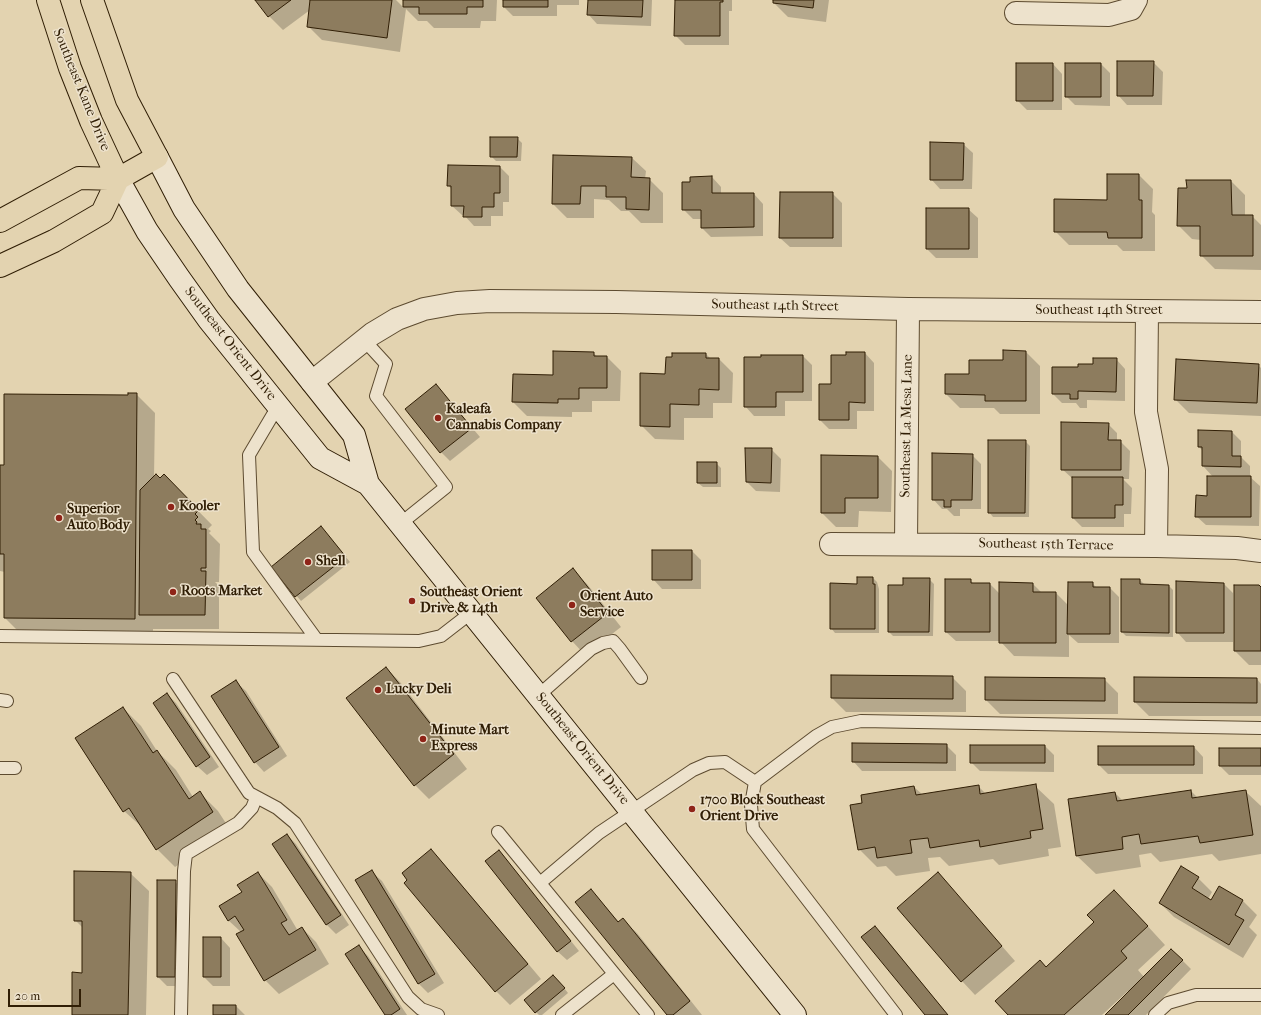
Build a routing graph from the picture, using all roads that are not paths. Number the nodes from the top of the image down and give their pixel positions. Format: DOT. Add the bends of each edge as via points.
graph roads {
  1 [pos="48,0"];
  2 [pos="92,0"];
  3 [pos="1136,0"];
  4 [pos="1016,13"];
  5 [pos="157,157"];
  6 [pos="118,179"];
  7 [pos="0,221"];
  8 [pos="0,266"];
  9 [pos="908,309"];
  10 [pos="1147,311"];
  11 [pos="1261,312"];
  12 [pos="364,340"];
  13 [pos="312,382"];
  14 [pos="278,406"];
  15 [pos="368,484"];
  16 [pos="400,524"];
  17 [pos="831,544"];
  18 [pos="906,544"];
  19 [pos="1156,546"];
  20 [pos="1261,551"];
  21 [pos="472,612"];
  22 [pos="0,636"];
  23 [pos="317,640"];
  24 [pos="641,678"];
  25 [pos="173,679"];
  26 [pos="539,695"];
  27 [pos="1261,728"];
  28 [pos="0,768"];
  29 [pos="15,768"];
  30 [pos="755,782"];
  31 [pos="256,798"];
  32 [pos="632,811"];
  33 [pos="498,832"];
  34 [pos="540,882"];
  35 [pos="614,974"];
  36 [pos="1261,995"];
  37 [pos="181,1015"];
  38 [pos="438,1015"];
  39 [pos="562,1015"];
  40 [pos="648,1015"];
  41 [pos="795,1015"];
  42 [pos="896,1015"];
  43 [pos="1155,1015"];
  1 -- 6 [label="main road, Southeast Kane Drive" via="70,68"];
  2 -- 5 [label="main road" via="127,100"];
  3 -- 4 [label="street" via="1130,9 1109,15"];
  5 -- 6 [label="main road"];
  5 -- 13 [label="street, Southeast Orient Drive" via="184,209 213,253 238,289"];
  6 -- 7 [label="main road" via="79,178"];
  6 -- 8 [label="main road" via="102,213 54,241"];
  6 -- 14 [label="street, Southeast Orient Drive" via="147,231 179,278"];
  9 -- 10 [label="street, Southeast 14th Street"];
  9 -- 12 [label="street, Southeast 14th Street" via="490,301 424,309 397,319"];
  9 -- 18 [label="street, Southeast La Mesa Lane"];
  10 -- 11 [label="street, Southeast 14th Street"];
  10 -- 19 [label="street" via="1146,412 1157,469"];
  12 -- 13 [label="street, Southeast 14th Street"];
  12 -- 16 [label="lane" via="386,364 376,396 446,487"];
  13 -- 15 [label="street, Southeast Orient Drive" via="354,435"];
  14 -- 15 [label="street, Southeast Orient Drive" via="320,458"];
  14 -- 23 [label="lane" via="249,455 253,552"];
  15 -- 16 [label="street, Southeast Orient Drive"];
  16 -- 21 [label="street, Southeast Orient Drive"];
  17 -- 18 [label="street, Southeast 15th Terrace"];
  18 -- 19 [label="street, Southeast 15th Terrace"];
  19 -- 20 [label="street, Southeast 15th Terrace"];
  21 -- 23 [label="lane" via="441,636 419,641"];
  21 -- 26 [label="street, Southeast Orient Drive"];
  22 -- 23 [label="lane"];
  24 -- 26 [label="lane" via="613,641 590,650"];
  25 -- 31 [label="lane" via="239,780"];
  26 -- 32 [label="street, Southeast Orient Drive"];
  27 -- 30 [label="lane" via="861,721 832,727 816,736"];
  28 -- 29 [label="lane"];
  30 -- 32 [label="lane" via="725,762 709,762"];
  30 -- 42 [label="lane" via="751,805 753,829"];
  31 -- 37 [label="lane" via="252,808 238,823 186,854"];
  31 -- 38 [label="lane" via="278,808 295,823 408,997 421,1009"];
  32 -- 34 [label="lane"];
  32 -- 41 [label="street, Southeast Orient Drive"];
  33 -- 34 [label="lane"];
  34 -- 35 [label="lane"];
  35 -- 39 [label="lane"];
  35 -- 40 [label="lane"];
  36 -- 43 [label="lane" via="1196,995 1168,1002"];
}
